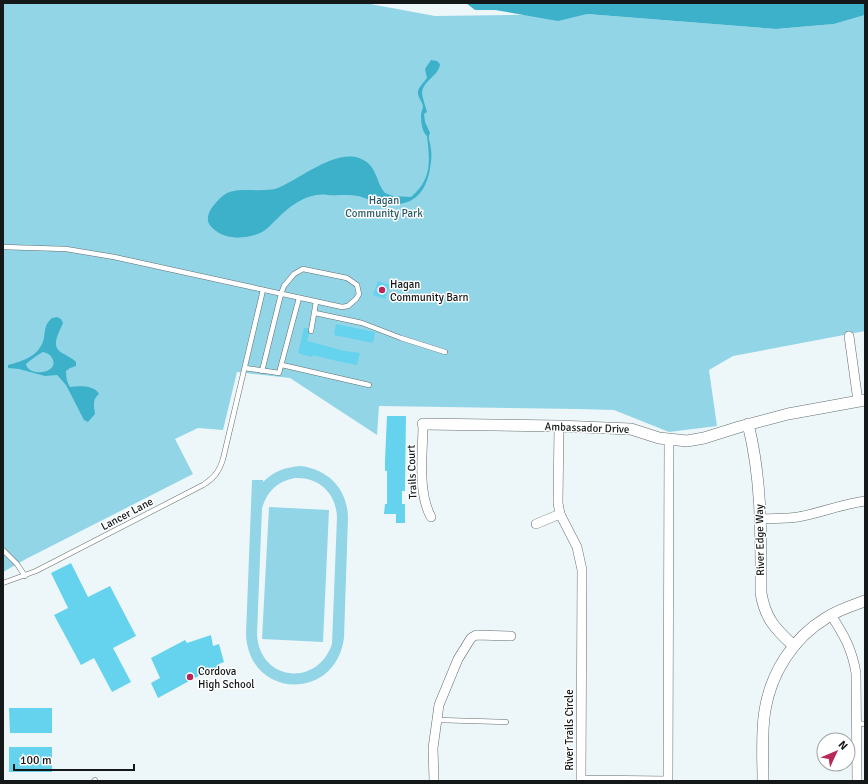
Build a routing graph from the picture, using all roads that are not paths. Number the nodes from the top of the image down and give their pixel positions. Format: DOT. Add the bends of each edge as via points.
graph roads {
  1 [pos="3,248"];
  2 [pos="263,290"];
  3 [pos="281,294"];
  4 [pos="299,298"];
  5 [pos="316,302"];
  6 [pos="315,313"];
  7 [pos="311,331"];
  8 [pos="849,336"];
  9 [pos="445,352"];
  10 [pos="282,365"];
  11 [pos="245,368"];
  12 [pos="262,371"];
  13 [pos="369,385"];
  14 [pos="862,401"];
  15 [pos="423,424"];
  16 [pos="748,424"];
  17 [pos="559,426"];
  18 [pos="670,440"];
  19 [pos="865,501"];
  20 [pos="560,514"];
  21 [pos="430,517"];
  22 [pos="761,519"];
  23 [pos="536,524"];
  24 [pos="3,550"];
  25 [pos="24,576"];
  26 [pos="3,583"];
  27 [pos="865,601"];
  28 [pos="831,615"];
  29 [pos="511,636"];
  30 [pos="794,646"];
  31 [pos="438,720"];
  32 [pos="506,722"];
  33 [pos="861,723"];
  34 [pos="434,781"];
  35 [pos="763,781"];
  36 [pos="857,781"];
  1 -- 2 [label="lane" via="66,249 91,253"];
  2 -- 3 [label="lane"];
  2 -- 11 [label="lane, Lancer Lane"];
  3 -- 4 [label="lane"];
  3 -- 5 [label="lane" via="294,274 303,269 347,278 357,285 359,294 348,306"];
  3 -- 12 [label="lane"];
  4 -- 5 [label="lane"];
  4 -- 10 [label="lane"];
  5 -- 6 [label="lane"];
  6 -- 7 [label="lane"];
  6 -- 9 [label="lane" via="362,323"];
  8 -- 14 [label="street"];
  10 -- 12 [label="lane" via="279,373"];
  10 -- 13 [label="lane"];
  11 -- 12 [label="lane"];
  11 -- 25 [label="lane, Lancer Lane" via="221,468 216,475 206,483"];
  14 -- 16 [label="street, Ambassador Drive"];
  15 -- 17 [label="street, Ambassador Drive"];
  15 -- 21 [label="street, Trails Court" via="422,492"];
  16 -- 18 [label="street, Ambassador Drive" via="696,440"];
  16 -- 22 [label="street, River Edge Way" via="758,480"];
  17 -- 18 [label="street, Ambassador Drive" via="631,429"];
  17 -- 20 [label="street, River Trails Circle"];
  18 -- 20 [label="street, River Trails Circle" via="668,781 581,780 582,570 577,547"];
  19 -- 22 [label="street" via="799,517"];
  20 -- 23 [label="street"];
  22 -- 30 [label="street, River Edge Way" via="762,604 772,624"];
  24 -- 25 [label="lane" via="17,564"];
  25 -- 26 [label="lane, Lancer Lane"];
  27 -- 28 [label="street"];
  28 -- 30 [label="street" via="813,627"];
  28 -- 33 [label="street" via="846,639 854,661"];
  29 -- 31 [label="street" via="471,638 450,676 439,704"];
  30 -- 35 [label="street" via="777,671 767,697 763,724"];
  31 -- 32 [label="lane"];
  31 -- 34 [label="street" via="434,748"];
  33 -- 36 [label="street"];
}
